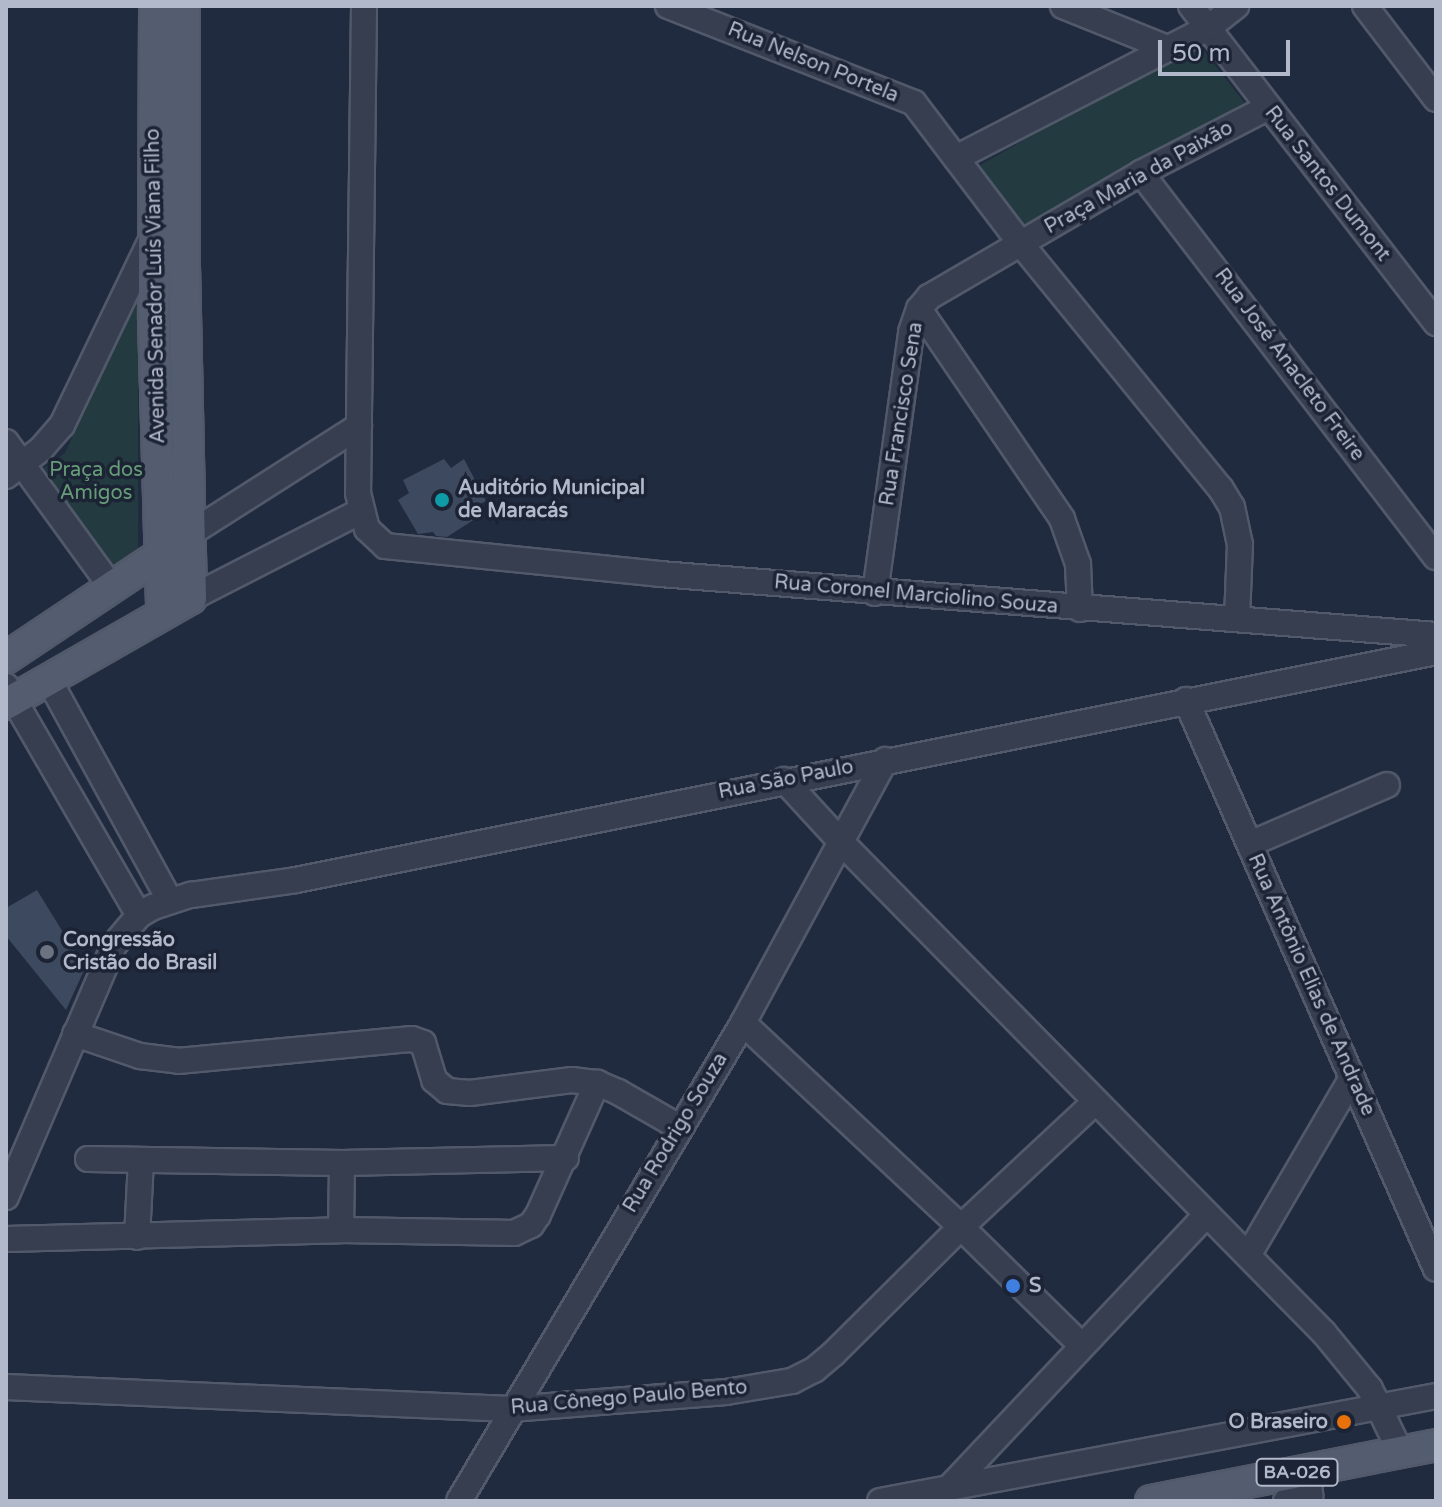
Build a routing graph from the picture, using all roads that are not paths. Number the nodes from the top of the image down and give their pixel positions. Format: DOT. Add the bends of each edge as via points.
graph roads {
  1 [pos="155,6"];
  2 [pos="184,6"];
  3 [pos="364,6"];
  4 [pos="668,6"];
  5 [pos="1063,6"];
  6 [pos="1191,6"];
  7 [pos="1236,6"];
  8 [pos="1365,6"];
  9 [pos="1208,28"];
  10 [pos="1167,48"];
  11 [pos="1436,99"];
  12 [pos="914,103"];
  13 [pos="1267,108"];
  14 [pos="956,158"];
  15 [pos="1141,173"];
  16 [pos="154,234"];
  17 [pos="1021,244"];
  18 [pos="919,309"];
  19 [pos="114,314"];
  20 [pos="154,319"];
  21 [pos="184,320"];
  22 [pos="1436,323"];
  23 [pos="359,426"];
  24 [pos="6,442"];
  25 [pos="15,470"];
  26 [pos="361,511"];
  27 [pos="188,535"];
  28 [pos="160,554"];
  29 [pos="1436,557"];
  30 [pos="112,588"];
  31 [pos="875,593"];
  32 [pos="191,598"];
  33 [pos="1080,609"];
  34 [pos="162,614"];
  35 [pos="1237,619"];
  36 [pos="1436,635"];
  37 [pos="1436,652"];
  38 [pos="6,658"];
  39 [pos="49,680"];
  40 [pos="9,697"];
  41 [pos="1186,700"];
  42 [pos="885,760"];
  43 [pos="784,780"];
  44 [pos="1387,785"];
  45 [pos="840,841"];
  46 [pos="1250,844"];
  47 [pos="170,901"];
  48 [pos="139,915"];
  49 [pos="743,1023"];
  50 [pos="75,1034"];
  51 [pos="1352,1078"];
  52 [pos="597,1083"];
  53 [pos="1095,1102"];
  54 [pos="679,1127"];
  55 [pos="566,1158"];
  56 [pos="88,1159"];
  57 [pos="141,1161"];
  58 [pos="342,1163"];
  59 [pos="6,1197"];
  60 [pos="1206,1215"];
  61 [pos="961,1227"];
  62 [pos="341,1230"];
  63 [pos="137,1237"];
  64 [pos="6,1239"];
  65 [pos="1249,1254"];
  66 [pos="1436,1269"];
  67 [pos="1081,1345"];
  68 [pos="6,1387"];
  69 [pos="1436,1396"];
  70 [pos="1380,1406"];
  71 [pos="511,1409"];
  72 [pos="1436,1445"];
  73 [pos="1401,1453"];
  74 [pos="948,1489"];
  75 [pos="1304,1492"];
  76 [pos="1214,1494"];
  77 [pos="1149,1500"];
  78 [pos="459,1501"];
  79 [pos="880,1501"];
  1 -- 16 [label="main road, Avenida Senador Luís Viana Filho"];
  2 -- 21 [label="main road, Avenida Senador Luís Viana Filho"];
  3 -- 23 [label="street"];
  4 -- 12 [label="street, Rua Nelson Portela"];
  5 -- 10 [label="street"];
  6 -- 9 [label="street, Rua Santos Dumont"];
  7 -- 9 [label="street"];
  8 -- 11 [label="street"];
  9 -- 10 [label="street"];
  9 -- 13 [label="street, Rua Santos Dumont"];
  10 -- 14 [label="street"];
  12 -- 14 [label="street, Praça Maria da Paixão"];
  13 -- 15 [label="street, Praça Maria da Paixão"];
  13 -- 22 [label="street, Rua Santos Dumont"];
  14 -- 17 [label="street, Praça Maria da Paixão"];
  15 -- 17 [label="street, Praça Maria da Paixão"];
  15 -- 29 [label="street, Rua José Anacleto Freire"];
  16 -- 19 [label="street"];
  16 -- 20 [label="main road, Avenida Senador Luís Viana Filho"];
  17 -- 18 [label="street, Rua Francisco Sena" via="941,288"];
  17 -- 35 [label="street" via="1232,507 1240,544"];
  18 -- 31 [label="street, Rua Francisco Sena" via="907,356"];
  18 -- 33 [label="street" via="1062,519 1078,564"];
  19 -- 20 [label="street"];
  19 -- 25 [label="street" via="62,425"];
  20 -- 21 [label="street"];
  20 -- 28 [label="main road, Avenida Senador Luís Viana Filho"];
  21 -- 27 [label="main road, Avenida Senador Luís Viana Filho"];
  23 -- 26 [label="street"];
  23 -- 27 [label="street"];
  24 -- 25 [label="street"];
  25 -- 30 [label="street"];
  26 -- 31 [label="street, Rua Coronel Marciolino Souza" via="376,539 396,549"];
  26 -- 32 [label="street"];
  27 -- 28 [label="main road"];
  27 -- 32 [label="main road, Avenida Senador Luís Viana Filho"];
  28 -- 30 [label="main road"];
  28 -- 34 [label="main road, Avenida Senador Luís Viana Filho"];
  30 -- 38 [label="main road"];
  31 -- 33 [label="street, Rua Coronel Marciolino Souza"];
  32 -- 34 [label="main road"];
  33 -- 35 [label="street, Rua Coronel Marciolino Souza"];
  34 -- 39 [label="main road"];
  35 -- 36 [label="street, Rua Coronel Marciolino Souza"];
  37 -- 41 [label="street, Rua São Paulo"];
  39 -- 40 [label="main road"];
  39 -- 47 [label="street"];
  40 -- 48 [label="street"];
  41 -- 42 [label="street, Rua São Paulo"];
  41 -- 46 [label="street, Rua Antônio Elias de Andrade"];
  42 -- 43 [label="street, Rua São Paulo"];
  42 -- 45 [label="street, Rua Rodrigo Souza"];
  43 -- 45 [label="street"];
  43 -- 47 [label="street, Rua São Paulo"];
  44 -- 46 [label="street"];
  45 -- 49 [label="street, Rua Rodrigo Souza"];
  45 -- 53 [label="street"];
  46 -- 51 [label="street, Rua Antônio Elias de Andrade"];
  47 -- 48 [label="street, Rua São Paulo"];
  48 -- 50 [label="street" via="114,945"];
  49 -- 54 [label="street, Rua Rodrigo Souza"];
  49 -- 61 [label="street"];
  50 -- 52 [label="street" via="140,1056 178,1061 406,1038 423,1043 434,1080 447,1091 470,1093 558,1081"];
  50 -- 59 [label="street"];
  51 -- 65 [label="street"];
  51 -- 66 [label="street, Rua Antônio Elias de Andrade"];
  52 -- 54 [label="street"];
  52 -- 55 [label="street"];
  53 -- 60 [label="street"];
  53 -- 61 [label="street, Rua Cônego Paulo Bento"];
  54 -- 71 [label="street, Rua Rodrigo Souza"];
  55 -- 58 [label="street"];
  55 -- 62 [label="street" via="538,1215 523,1230"];
  56 -- 57 [label="street"];
  57 -- 58 [label="street"];
  57 -- 63 [label="street"];
  58 -- 62 [label="street"];
  60 -- 65 [label="street"];
  60 -- 67 [label="street"];
  61 -- 67 [label="street"];
  61 -- 71 [label="street, Rua Cônego Paulo Bento" via="833,1354 792,1381 696,1395"];
  62 -- 63 [label="street"];
  63 -- 64 [label="street"];
  65 -- 70 [label="street" via="1352,1367"];
  67 -- 74 [label="street"];
  68 -- 71 [label="street, Rua Cônego Paulo Bento"];
  69 -- 70 [label="street"];
  70 -- 73 [label="street"];
  70 -- 74 [label="street"];
  71 -- 78 [label="street, Rua Rodrigo Souza"];
  72 -- 73 [label="main road, BA-026"];
  73 -- 75 [label="main road, BA-026"];
  74 -- 79 [label="street"];
  75 -- 76 [label="main road, BA-026"];
  76 -- 77 [label="main road, BA-026"];
}
